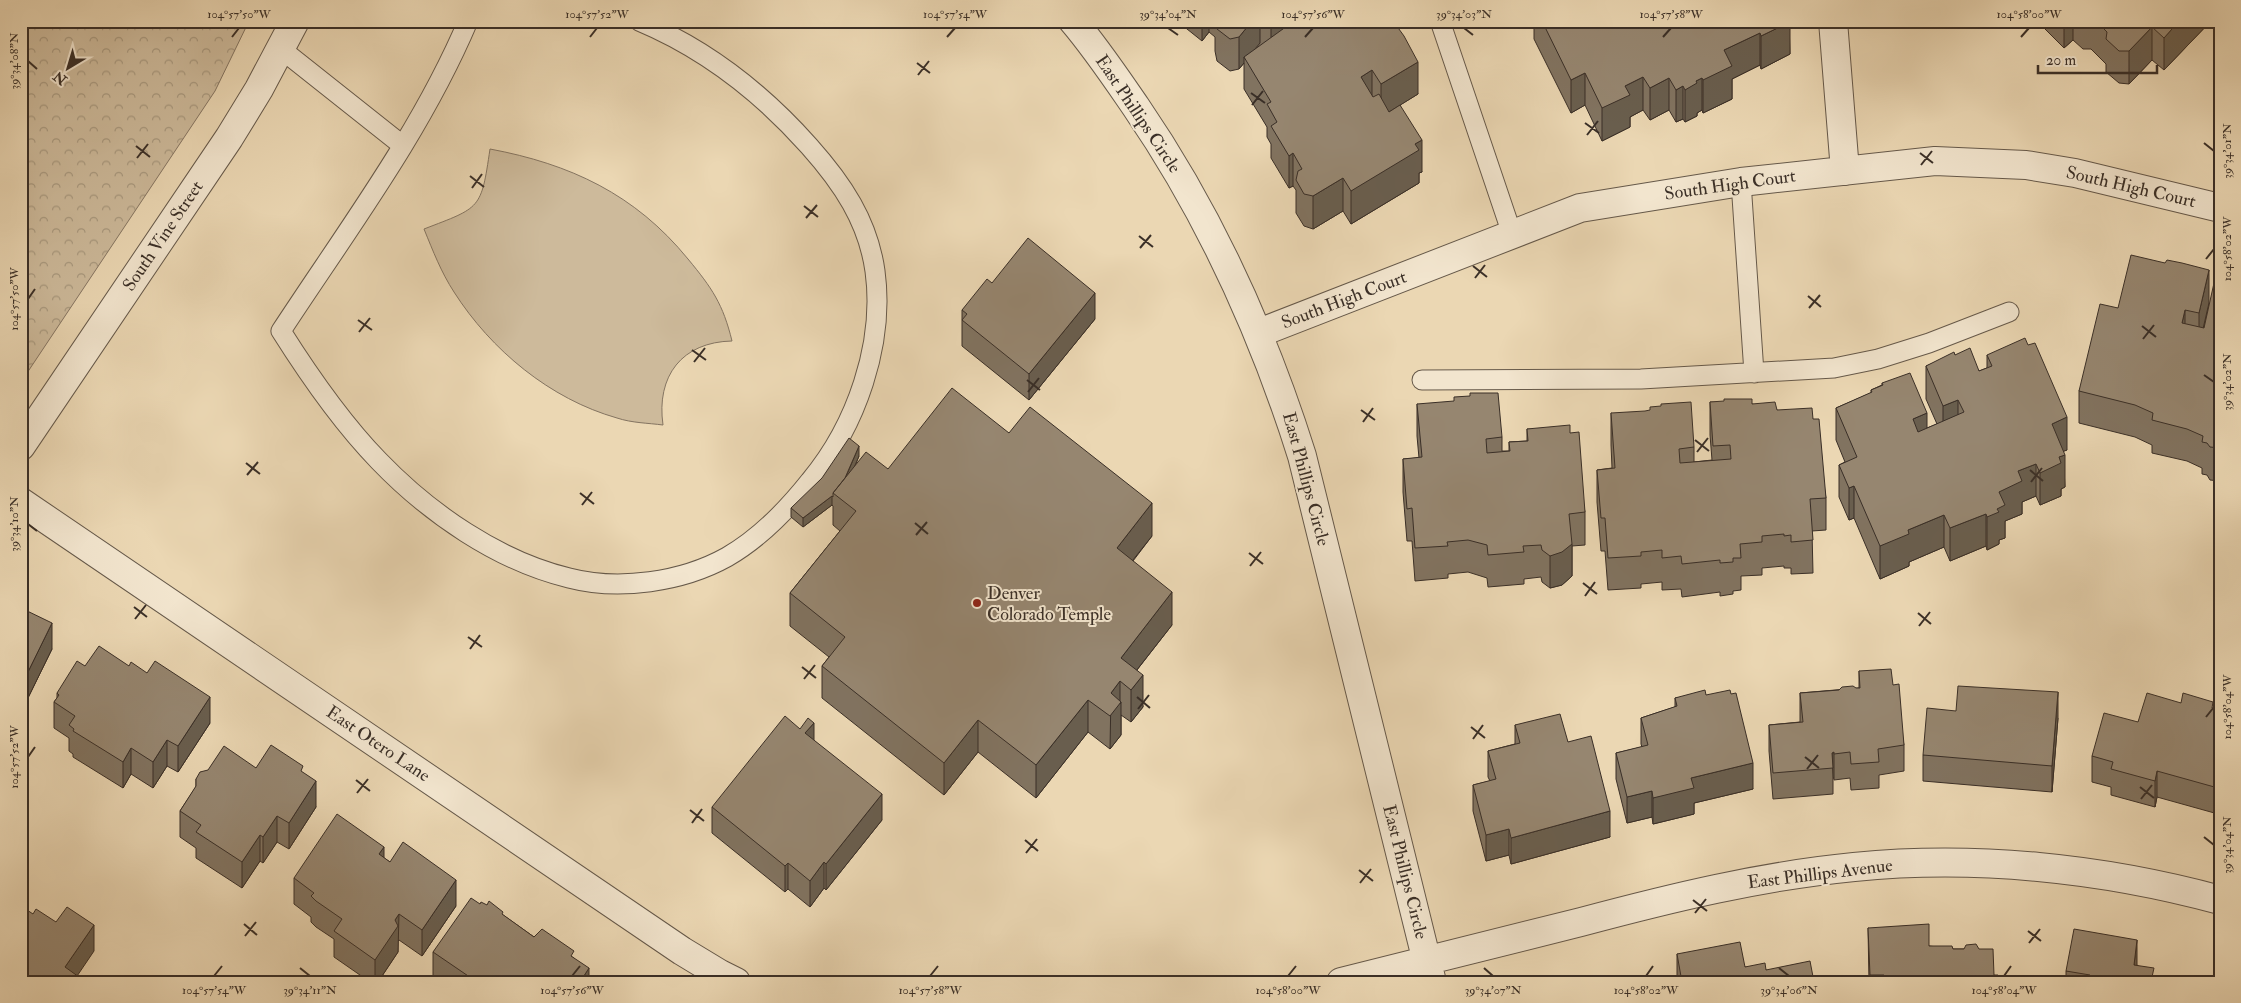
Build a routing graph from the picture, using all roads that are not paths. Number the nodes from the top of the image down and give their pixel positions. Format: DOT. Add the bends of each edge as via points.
graph roads {
  1 [pos="295,21"];
  2 [pos="468,21"];
  3 [pos="639,21"];
  4 [pos="1073,21"];
  5 [pos="1440,21"];
  6 [pos="1833,21"];
  7 [pos="281,49"];
  8 [pos="402,145"];
  9 [pos="1845,171"];
  10 [pos="1741,182"];
  11 [pos="2220,208"];
  12 [pos="1512,234"];
  13 [pos="2009,312"];
  14 [pos="1259,333"];
  15 [pos="1754,373"];
  16 [pos="1422,380"];
  17 [pos="21,446"];
  18 [pos="21,502"];
  19 [pos="2220,900"];
  20 [pos="1430,971"];
  21 [pos="736,982"];
  22 [pos="1340,982"];
  1 -- 7 [label="street, South Vine Street"];
  2 -- 8 [label="lane" via="436,90"];
  3 -- 8 [label="lane" via="724,67 790,124 840,182 851,200 868,241 875,269 876,328 868,367 856,404 839,439 793,502 762,532 727,556 702,568 650,582 596,582 569,578 525,563 449,522 379,462 344,423 281,331"];
  4 -- 14 [label="street, East Phillips Circle" via="1159,140 1196,202 1230,266"];
  5 -- 12 [label="lane"];
  6 -- 9 [label="street"];
  7 -- 8 [label="lane"];
  7 -- 17 [label="street, South Vine Street" via="229,138"];
  9 -- 10 [label="street, South High Court"];
  9 -- 11 [label="street, South High Court" via="1935,161 2026,165 2075,173"];
  10 -- 12 [label="street, South High Court" via="1580,208"];
  10 -- 15 [label="lane"];
  12 -- 14 [label="street, South High Court"];
  13 -- 15 [label="lane" via="1878,359 1834,368"];
  14 -- 20 [label="street, East Phillips Circle" via="1302,456"];
  15 -- 16 [label="lane" via="1641,379"];
  18 -- 21 [label="street, East Otero Lane" via="682,951"];
  19 -- 20 [label="street, East Phillips Avenue" via="2188,891 2046,868 1982,863 1855,867 1732,885"];
  20 -- 22 [label="street"];
}
